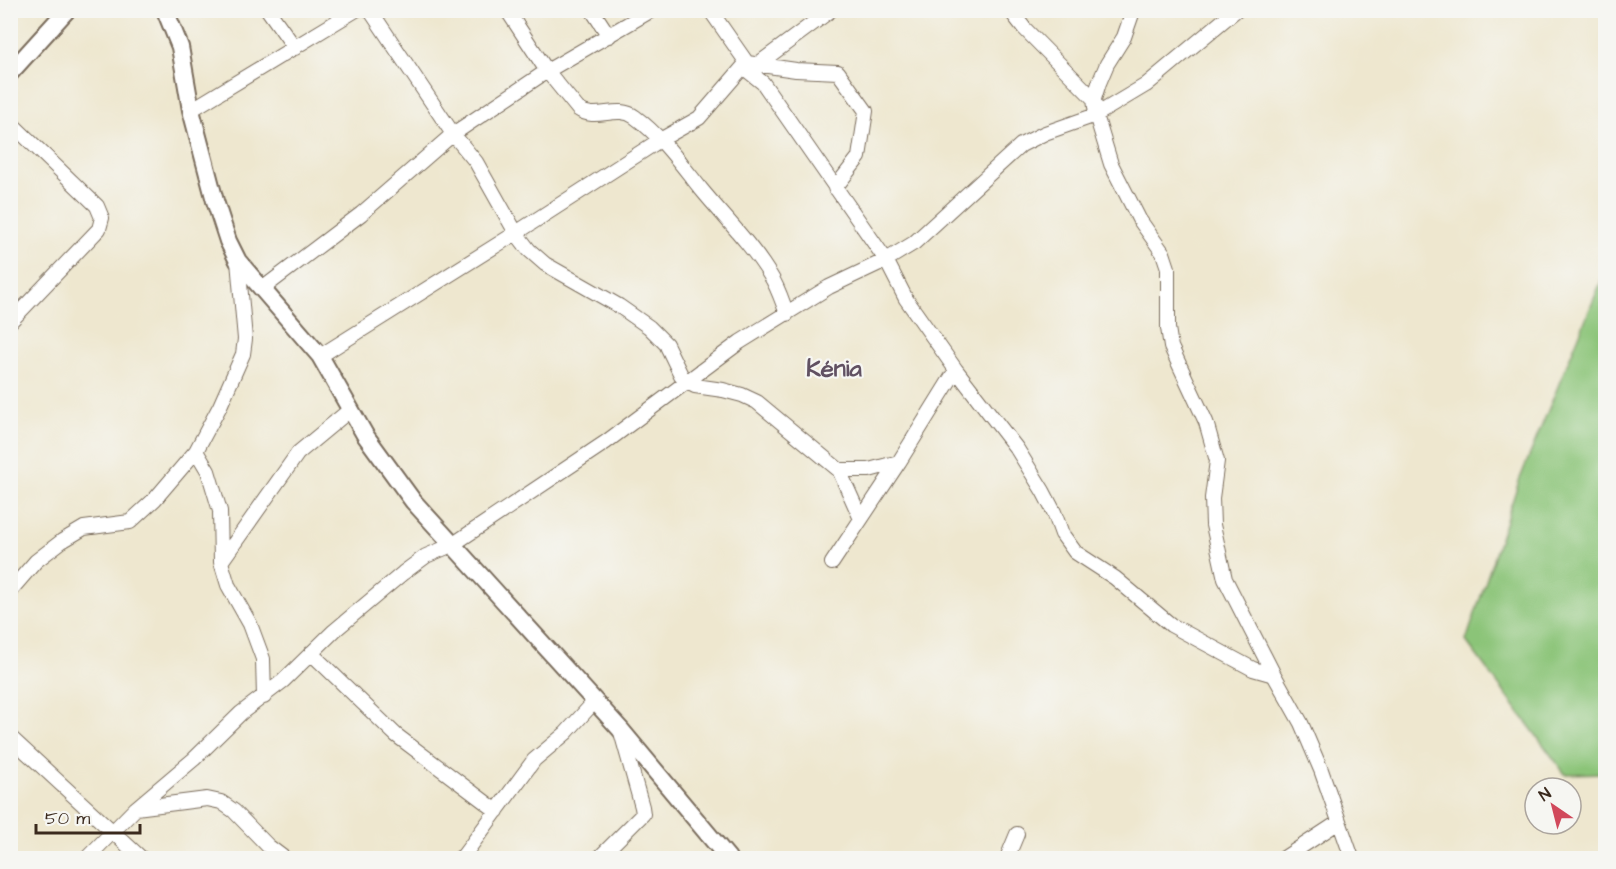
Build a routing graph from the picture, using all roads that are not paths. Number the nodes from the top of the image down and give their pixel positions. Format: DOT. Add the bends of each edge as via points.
graph roads {
  1 [pos="67,10"];
  2 [pos="165,10"];
  3 [pos="268,10"];
  4 [pos="356,10"];
  5 [pos="370,10"];
  6 [pos="507,10"];
  7 [pos="592,10"];
  8 [pos="652,10"];
  9 [pos="710,10"];
  10 [pos="831,10"];
  11 [pos="1010,10"];
  12 [pos="1130,10"];
  13 [pos="1236,10"];
  14 [pos="609,36"];
  15 [pos="295,48"];
  16 [pos="758,64"];
  17 [pos="546,70"];
  18 [pos="10,74"];
  19 [pos="1094,99"];
  20 [pos="191,110"];
  21 [pos="1096,115"];
  22 [pos="10,122"];
  23 [pos="453,134"];
  24 [pos="660,140"];
  25 [pos="835,188"];
  26 [pos="516,233"];
  27 [pos="886,260"];
  28 [pos="238,261"];
  29 [pos="262,289"];
  30 [pos="787,314"];
  31 [pos="10,322"];
  32 [pos="320,356"];
  33 [pos="956,370"];
  34 [pos="687,382"];
  35 [pos="351,409"];
  36 [pos="196,451"];
  37 [pos="899,462"];
  38 [pos="839,470"];
  39 [pos="861,519"];
  40 [pos="452,545"];
  41 [pos="221,562"];
  42 [pos="832,563"];
  43 [pos="10,591"];
  44 [pos="311,653"];
  45 [pos="1274,675"];
  46 [pos="264,697"];
  47 [pos="595,701"];
  48 [pos="621,730"];
  49 [pos="10,737"];
  50 [pos="136,808"];
  51 [pos="497,812"];
  52 [pos="1340,822"];
  53 [pos="112,830"];
  54 [pos="1017,834"];
  55 [pos="87,858"];
  56 [pos="141,858"];
  57 [pos="284,858"];
  58 [pos="460,858"];
  59 [pos="599,858"];
  60 [pos="728,858"];
  61 [pos="1007,858"];
  62 [pos="1284,858"];
  63 [pos="1352,858"];
  1 -- 18 [label="street"];
  2 -- 20 [label="street" via="180,47"];
  3 -- 15 [label="street"];
  4 -- 15 [label="street"];
  5 -- 23 [label="street"];
  6 -- 17 [label="street"];
  7 -- 14 [label="street"];
  8 -- 14 [label="street"];
  9 -- 16 [label="street" via="747,63"];
  10 -- 16 [label="street"];
  11 -- 19 [label="street"];
  12 -- 19 [label="street" via="1124,37 1107,64"];
  13 -- 21 [label="street" via="1146,85"];
  14 -- 17 [label="street"];
  15 -- 20 [label="street"];
  16 -- 25 [label="street" via="838,72 866,111 859,157"];
  17 -- 23 [label="street"];
  17 -- 24 [label="street" via="584,113 615,111 633,115"];
  19 -- 21 [label="street"];
  20 -- 28 [label="street" via="215,201"];
  21 -- 27 [label="street" via="1021,145 914,243"];
  21 -- 45 [label="street" via="1111,164 1168,268 1171,347 1206,422 1217,461 1212,498 1217,551 1225,579"];
  22 -- 31 [label="street" via="97,206 102,218 99,229"];
  23 -- 26 [label="street" via="476,162"];
  23 -- 29 [label="street" via="361,214"];
  24 -- 25 [label="street" via="699,118 743,67 763,83"];
  24 -- 26 [label="street"];
  24 -- 30 [label="street" via="771,276"];
  25 -- 27 [label="street"];
  26 -- 32 [label="street"];
  26 -- 34 [label="street" via="545,264 649,327 666,344"];
  27 -- 30 [label="street" via="829,287"];
  27 -- 33 [label="street" via="906,299"];
  28 -- 29 [label="street"];
  28 -- 36 [label="street" via="243,354"];
  29 -- 32 [label="street"];
  30 -- 34 [label="street" via="740,342"];
  32 -- 35 [label="street"];
  33 -- 37 [label="street"];
  33 -- 45 [label="street" via="1017,449 1075,552 1115,578 1171,625 1253,669"];
  34 -- 38 [label="street" via="757,402"];
  34 -- 40 [label="street" via="606,442"];
  35 -- 40 [label="street" via="413,501"];
  35 -- 41 [label="street" via="298,453"];
  36 -- 41 [label="street" via="208,471 220,511"];
  36 -- 43 [label="street" via="130,522 84,528 36,561"];
  37 -- 38 [label="street" via="869,470"];
  37 -- 39 [label="street"];
  38 -- 39 [label="street"];
  39 -- 42 [label="street"];
  40 -- 44 [label="street" via="426,556 403,573"];
  40 -- 47 [label="street"];
  41 -- 46 [label="street" via="228,585 258,643 263,659"];
  44 -- 46 [label="street"];
  44 -- 51 [label="street" via="396,735"];
  45 -- 52 [label="street" via="1301,723"];
  46 -- 50 [label="street" via="241,712"];
  47 -- 48 [label="street"];
  47 -- 51 [label="street" via="534,760"];
  48 -- 59 [label="street" via="643,814"];
  48 -- 60 [label="street"];
  49 -- 53 [label="street"];
  50 -- 53 [label="street"];
  50 -- 57 [label="street" via="207,799 220,802"];
  51 -- 58 [label="street"];
  52 -- 62 [label="street"];
  52 -- 63 [label="street"];
  53 -- 55 [label="street"];
  53 -- 56 [label="street"];
  54 -- 61 [label="street"];
}
